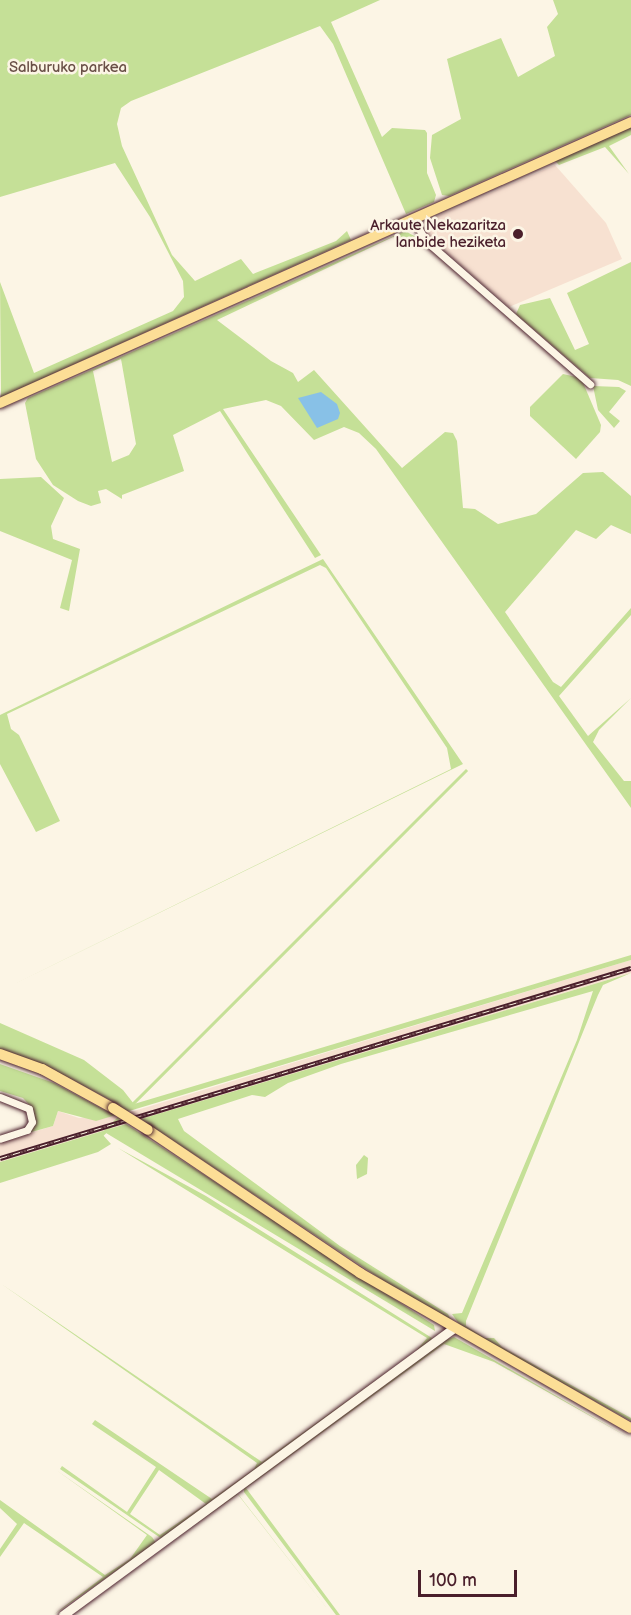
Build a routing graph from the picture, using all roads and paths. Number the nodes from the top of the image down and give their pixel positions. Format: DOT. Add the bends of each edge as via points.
graph roads {
  1 [pos="631,122"];
  2 [pos="413,219"];
  3 [pos="590,384"];
  4 [pos="0,404"];
  5 [pos="0,1054"];
  6 [pos="0,1061"];
  7 [pos="68,1083"];
  8 [pos="0,1097"];
  9 [pos="0,1139"];
  10 [pos="452,1329"];
  11 [pos="631,1428"];
  12 [pos="63,1615"];
  1 -- 2 [label="main road"];
  2 -- 3 [label="street" via="426,241"];
  2 -- 4 [label="main road"];
  5 -- 7 [label="main road"];
  6 -- 7 [label="main road"];
  7 -- 10 [label="main road, bridge" via="148,1130 336,1258"];
  8 -- 9 [label="street" via="29,1109 32,1122 27,1130"];
  10 -- 11 [label="main road"];
  10 -- 12 [label="street"];
}
